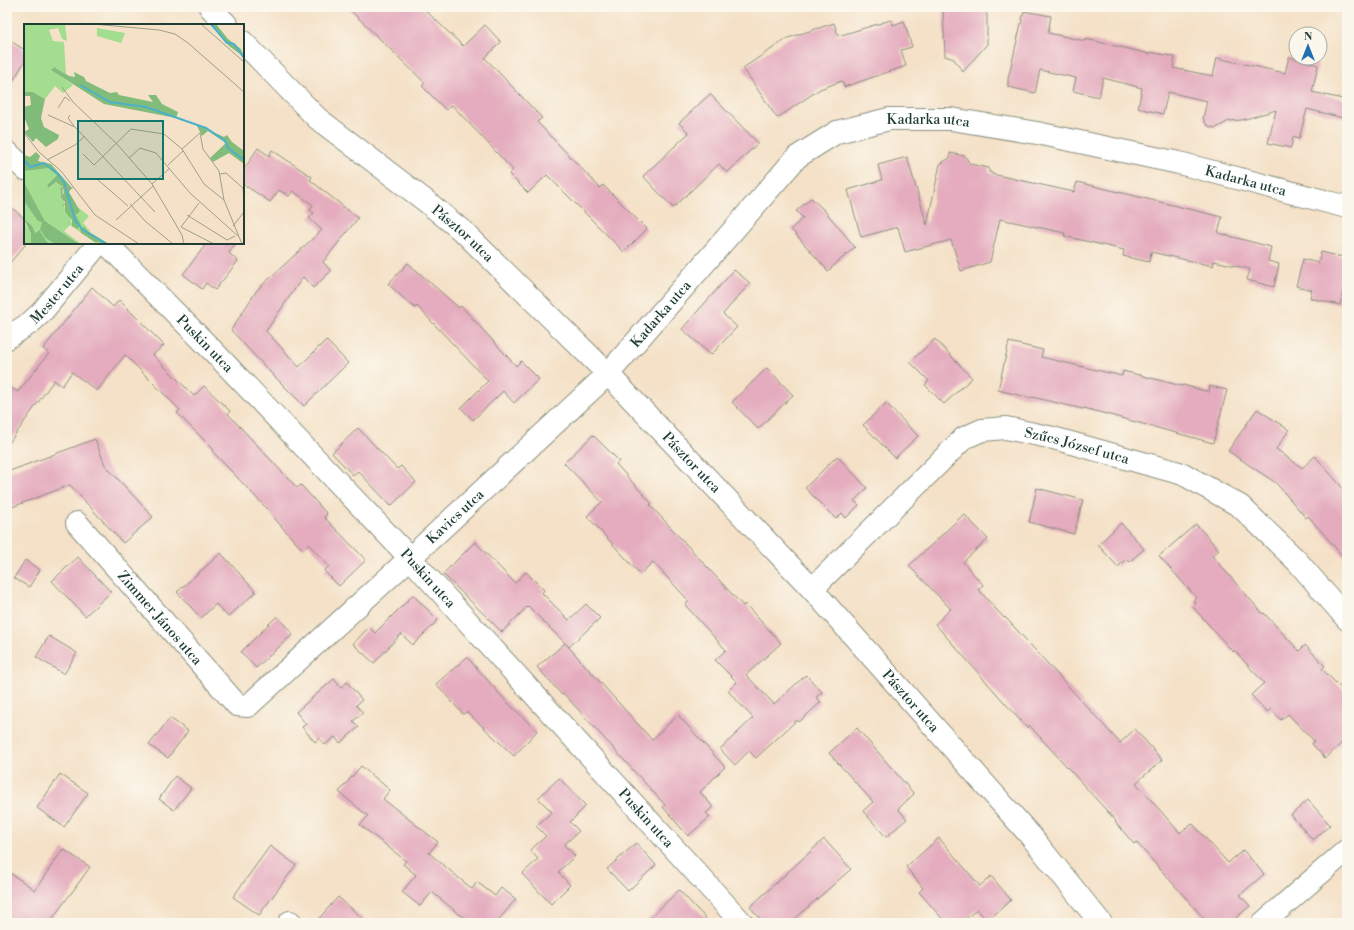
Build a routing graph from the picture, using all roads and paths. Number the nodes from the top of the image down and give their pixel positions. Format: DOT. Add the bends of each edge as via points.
graph roads {
  1 [pos="210,7"];
  2 [pos="226,24"];
  3 [pos="244,43"];
  4 [pos="7,152"];
  5 [pos="24,168"];
  6 [pos="1347,207"];
  7 [pos="97,244"];
  8 [pos="107,244"];
  9 [pos="7,338"];
  10 [pos="608,374"];
  11 [pos="77,523"];
  12 [pos="410,558"];
  13 [pos="812,588"];
  14 [pos="1347,619"];
  15 [pos="248,706"];
  16 [pos="1347,850"];
  17 [pos="742,923"];
  18 [pos="1101,923"];
  19 [pos="1263,923"];
  1 -- 2 [label="street"];
  3 -- 10 [label="street, Pásztor utca" via="317,118 466,234"];
  4 -- 5 [label="street"];
  6 -- 10 [label="street, Kadarka utca" via="1179,164 1038,133 951,119 889,119 837,132 797,157"];
  7 -- 9 [label="street, Mester utca" via="41,313"];
  8 -- 12 [label="street, Puskin utca" via="214,352"];
  10 -- 12 [label="street, Kavics utca"];
  10 -- 13 [label="street, Pásztor utca"];
  11 -- 15 [label="street, Zimmer János utca" via="237,705"];
  12 -- 15 [label="street, Kavics utca"];
  12 -- 17 [label="street, Puskin utca"];
  13 -- 14 [label="street, Szűcs József utca" via="964,438 982,430 1006,428 1053,438 1183,474 1240,506 1297,561"];
  13 -- 18 [label="street, Pásztor utca" via="1028,834"];
  16 -- 19 [label="street"];
}
